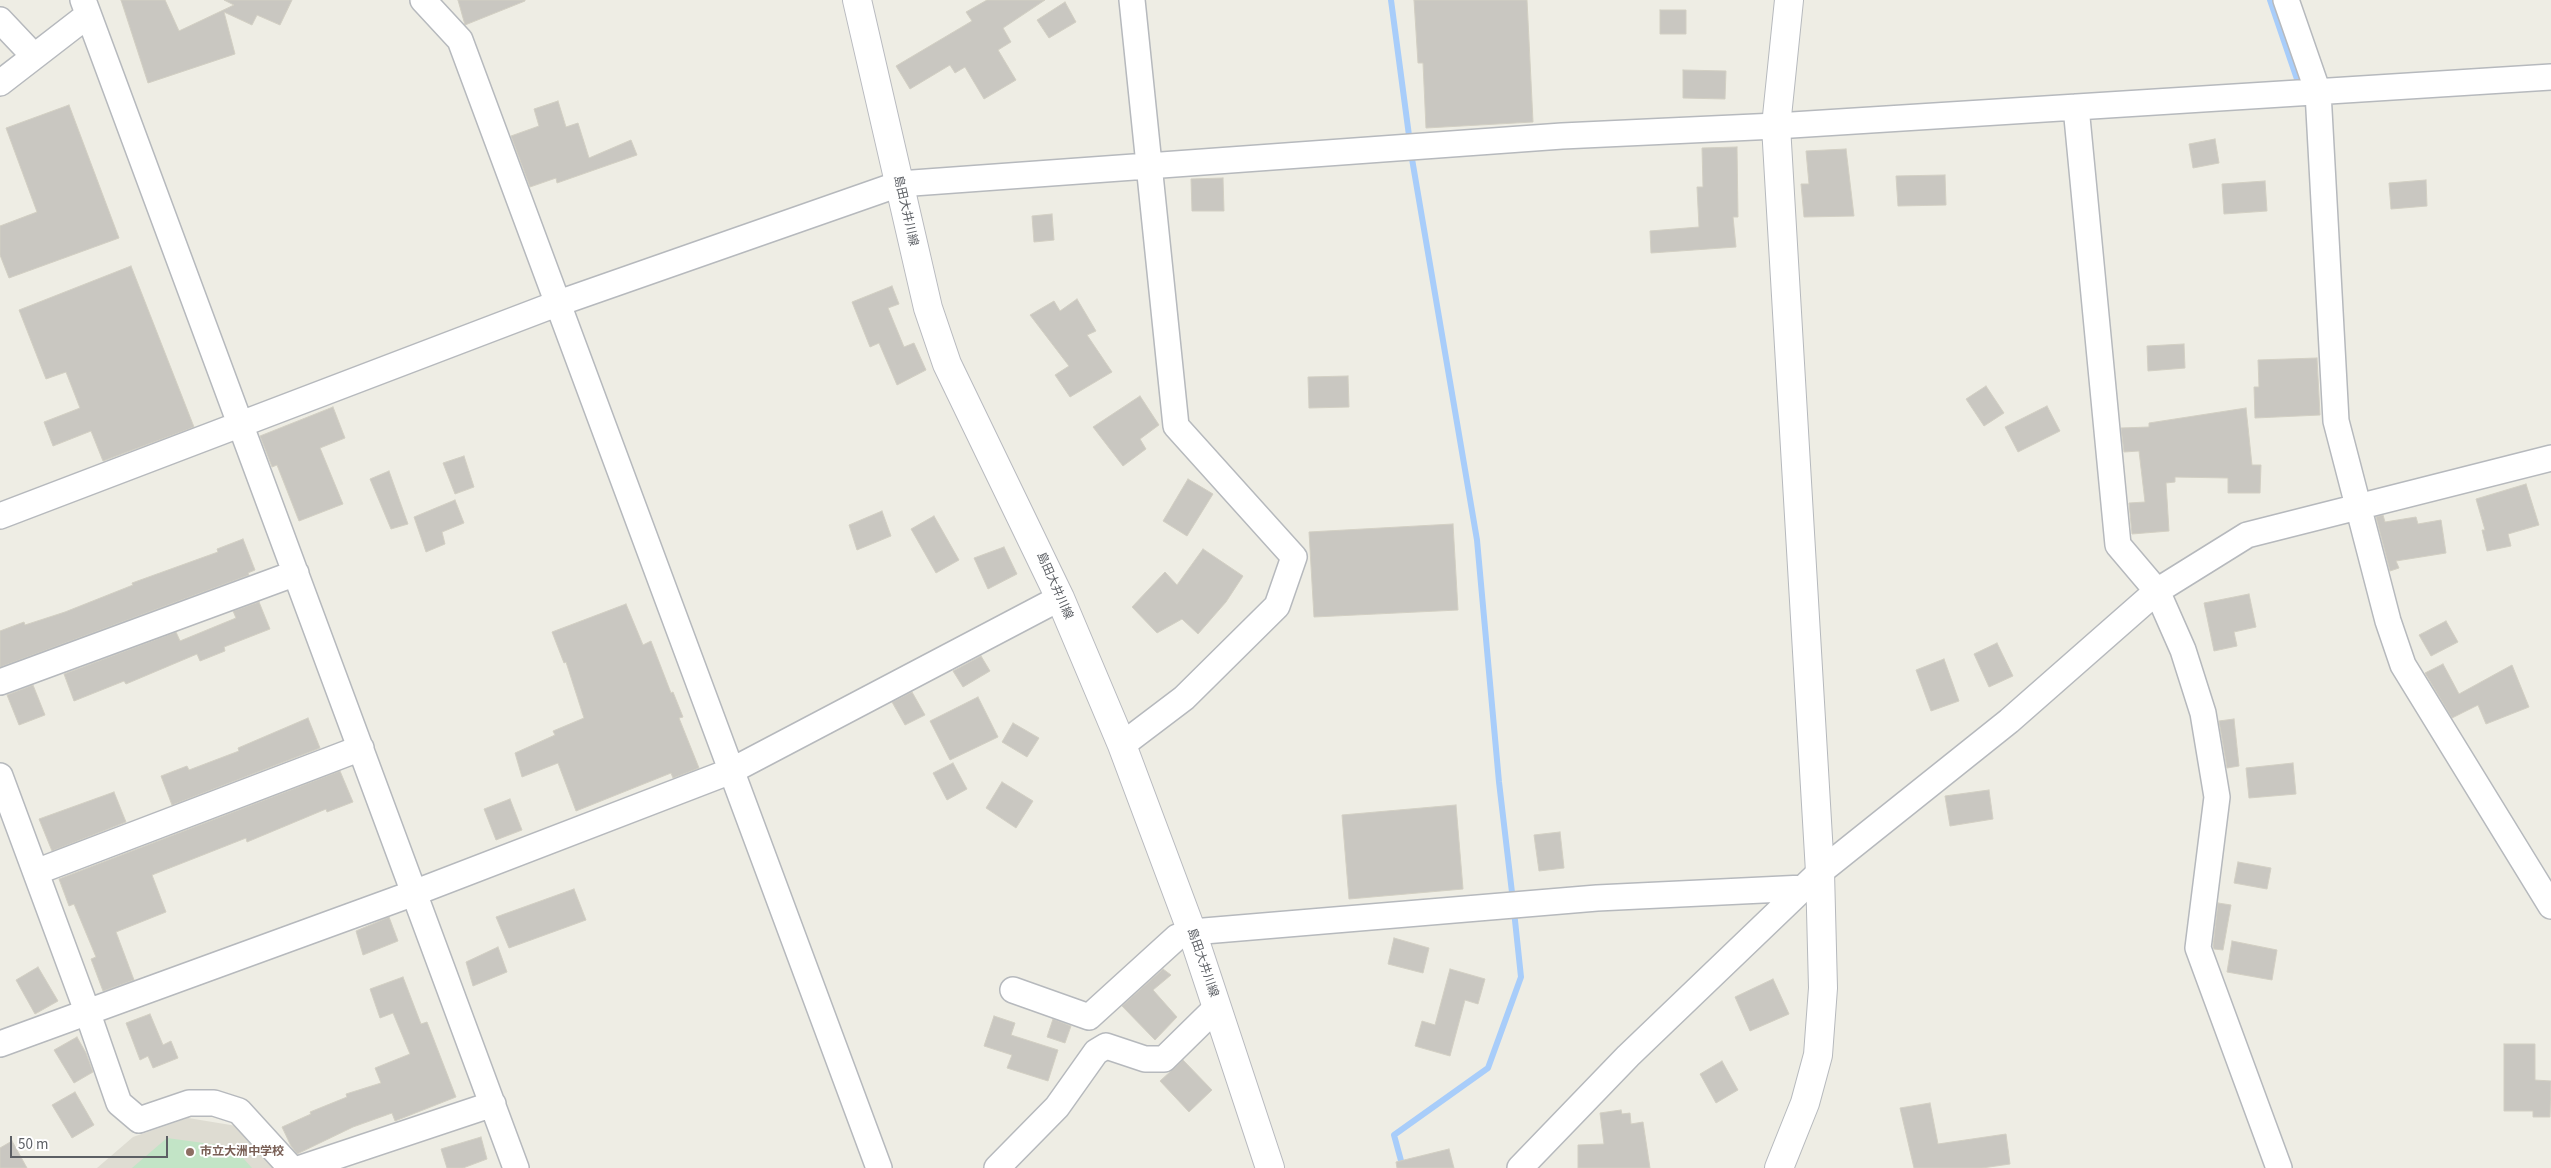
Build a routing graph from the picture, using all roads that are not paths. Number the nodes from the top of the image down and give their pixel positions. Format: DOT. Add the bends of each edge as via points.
graph roads {
  1 [pos="423,0"];
  2 [pos="857,0"];
  3 [pos="1132,0"];
  4 [pos="1789,0"];
  5 [pos="2286,0"];
  6 [pos="85,7"];
  7 [pos="0,20"];
  8 [pos="34,56"];
  9 [pos="2551,77"];
  10 [pos="0,83"];
  11 [pos="2318,92"];
  12 [pos="2076,107"];
  13 [pos="1776,126"];
  14 [pos="1149,166"];
  15 [pos="899,184"];
  16 [pos="556,304"];
  17 [pos="239,423"];
  18 [pos="2551,458"];
  19 [pos="2358,507"];
  20 [pos="0,516"];
  21 [pos="296,573"];
  22 [pos="2156,590"];
  23 [pos="1060,598"];
  24 [pos="0,682"];
  25 [pos="1122,745"];
  26 [pos="361,748"];
  27 [pos="731,771"];
  28 [pos="0,776"];
  29 [pos="36,872"];
  30 [pos="1812,880"];
  31 [pos="414,893"];
  32 [pos="2551,906"];
  33 [pos="1192,932"];
  34 [pos="1013,990"];
  35 [pos="1217,1007"];
  36 [pos="88,1011"];
  37 [pos="0,1044"];
  38 [pos="492,1104"];
  39 [pos="290,1168"];
  40 [pos="301,1168"];
  41 [pos="516,1168"];
  42 [pos="879,1168"];
  43 [pos="997,1168"];
  44 [pos="1270,1168"];
  45 [pos="1520,1168"];
  46 [pos="1779,1168"];
  47 [pos="2279,1168"];
  1 -- 16 [label="street" via="460,40"];
  2 -- 15 [label="main road, 島田大井川線"];
  3 -- 14 [label="street"];
  4 -- 13 [label="main road"];
  5 -- 11 [label="street"];
  6 -- 8 [label="street"];
  6 -- 17 [label="street"];
  7 -- 8 [label="street"];
  8 -- 10 [label="street"];
  9 -- 11 [label="street"];
  11 -- 12 [label="street"];
  11 -- 19 [label="street" via="2336,420"];
  12 -- 13 [label="street"];
  12 -- 22 [label="street" via="2118,545"];
  13 -- 14 [label="street" via="1562,136"];
  13 -- 30 [label="main road"];
  14 -- 15 [label="street"];
  14 -- 25 [label="street" via="1176,426 1294,557 1277,606 1184,698"];
  15 -- 16 [label="street"];
  15 -- 23 [label="main road, 島田大井川線" via="928,308 947,364"];
  16 -- 17 [label="street"];
  16 -- 27 [label="street"];
  17 -- 20 [label="street"];
  17 -- 21 [label="street"];
  18 -- 19 [label="street"];
  19 -- 22 [label="street" via="2246,535"];
  19 -- 32 [label="street" via="2403,665"];
  21 -- 24 [label="street"];
  21 -- 26 [label="street"];
  22 -- 30 [label="street" via="2009,721"];
  22 -- 47 [label="street" via="2183,650 2203,713 2217,797 2198,948"];
  23 -- 25 [label="main road, 島田大井川線"];
  23 -- 27 [label="street"];
  25 -- 33 [label="main road, 島田大井川線"];
  26 -- 29 [label="street"];
  26 -- 31 [label="street"];
  27 -- 31 [label="street"];
  27 -- 42 [label="street"];
  28 -- 29 [label="street"];
  29 -- 36 [label="street"];
  30 -- 33 [label="street"];
  30 -- 45 [label="street" via="1628,1056"];
  30 -- 46 [label="main road" via="1823,988 1818,1055 1805,1103"];
  31 -- 36 [label="street"];
  31 -- 38 [label="street"];
  33 -- 34 [label="street" via="1177,938 1089,1016"];
  33 -- 35 [label="main road, 島田大井川線"];
  35 -- 43 [label="street" via="1164,1059 1145,1059 1106,1046 1096,1052 1057,1107"];
  35 -- 44 [label="main road, 島田大井川線"];
  36 -- 37 [label="street"];
  36 -- 39 [label="street" via="119,1102 140,1120 189,1103 222,1105 239,1111"];
  38 -- 40 [label="street"];
  38 -- 41 [label="street"];
}
